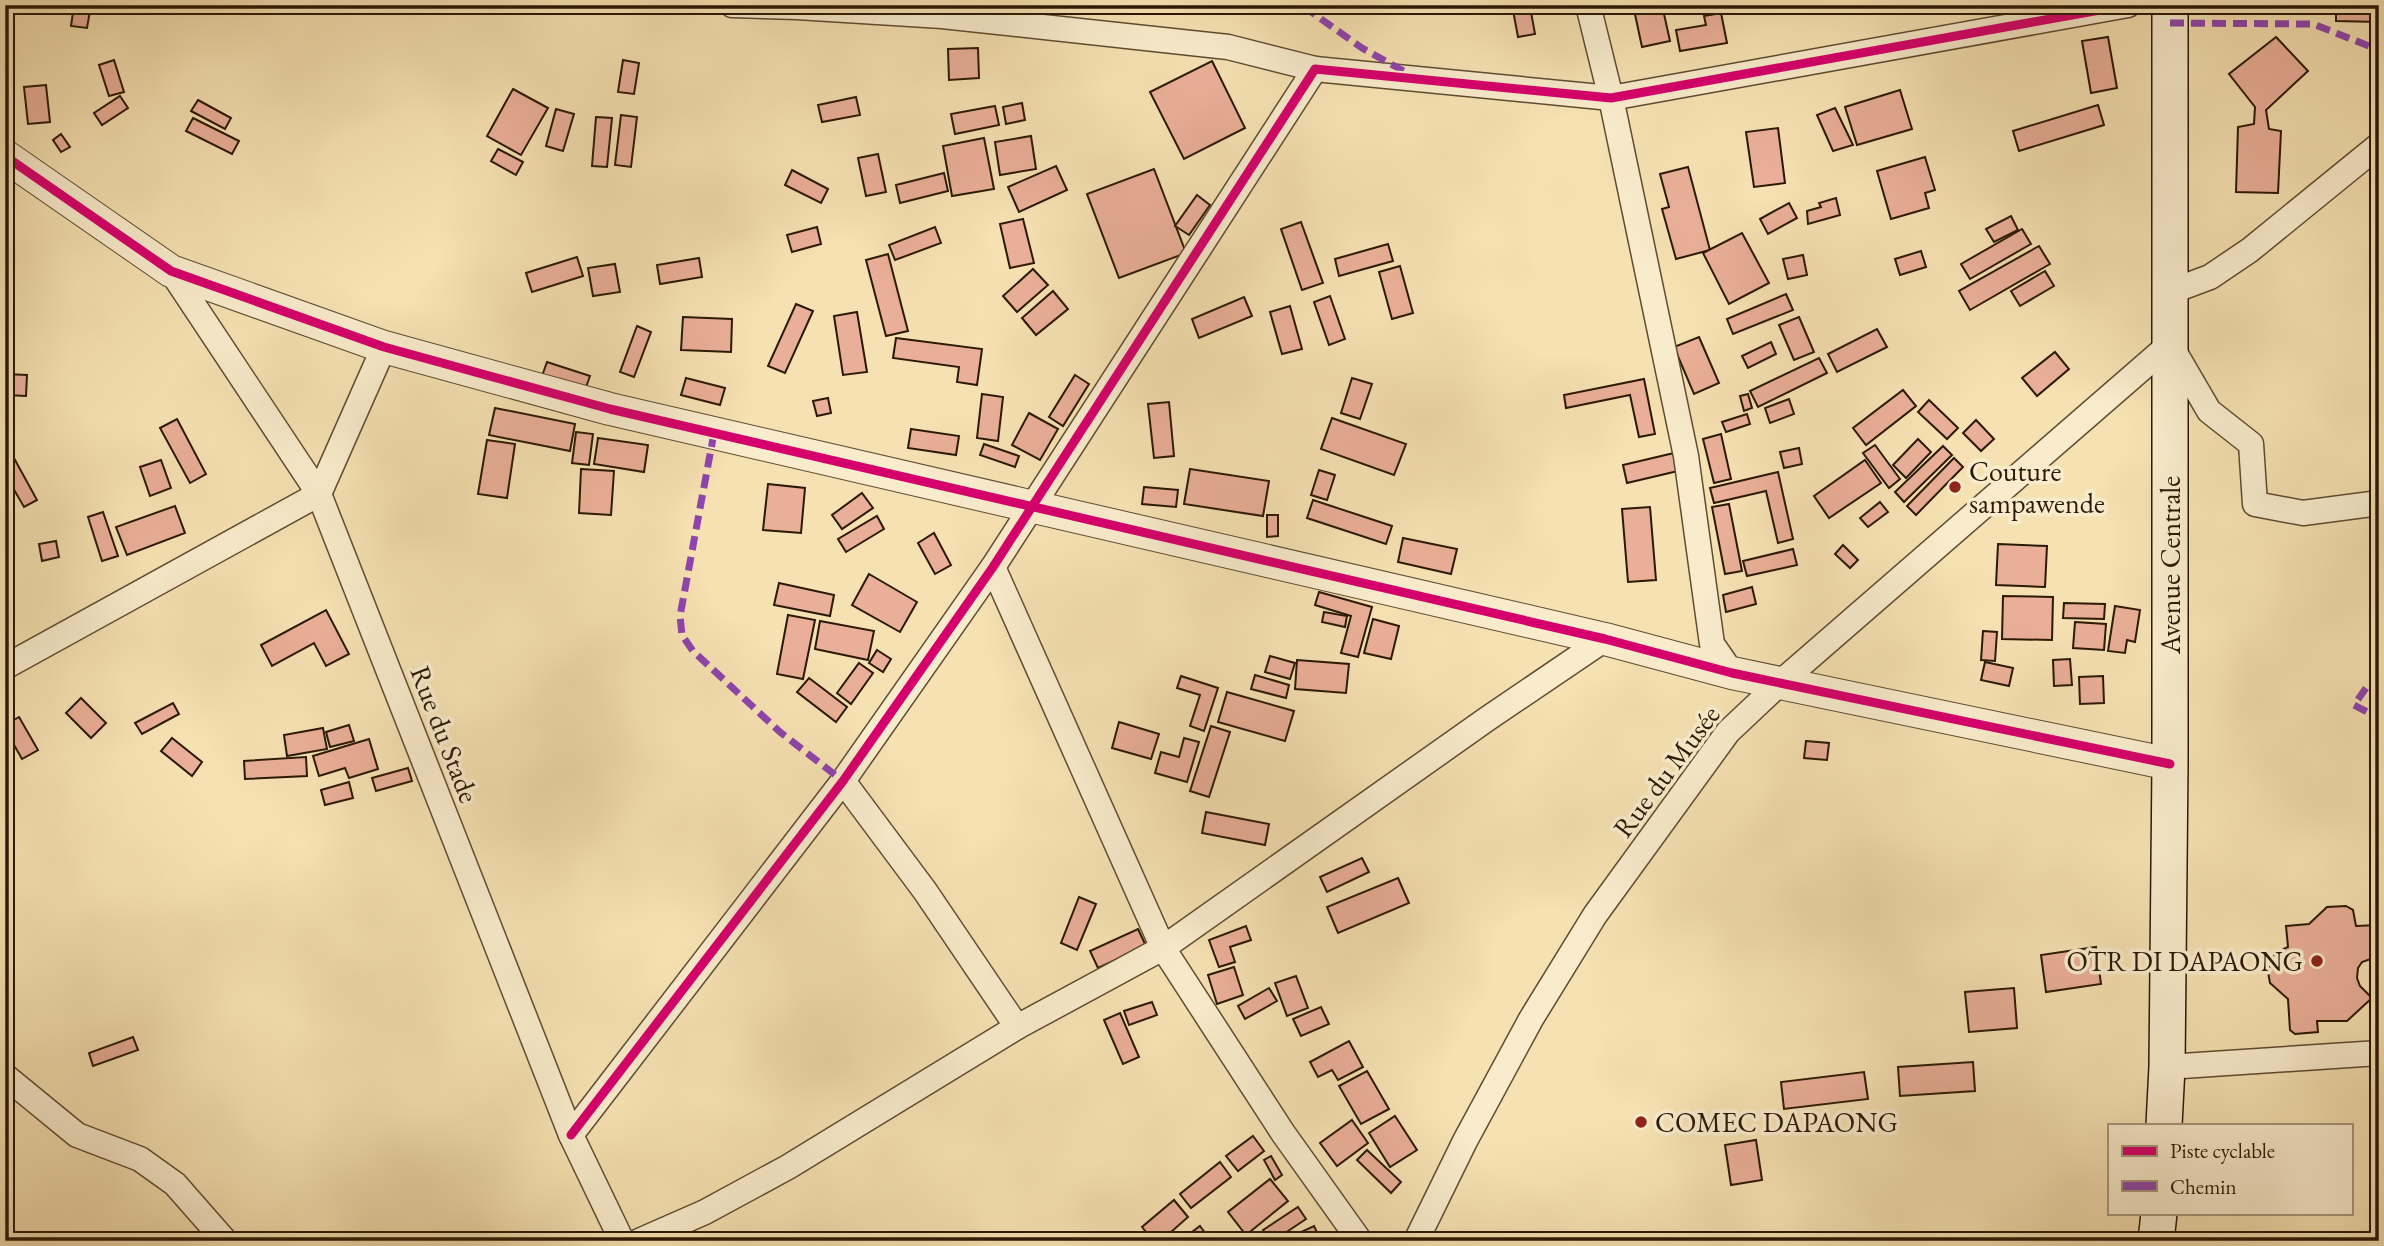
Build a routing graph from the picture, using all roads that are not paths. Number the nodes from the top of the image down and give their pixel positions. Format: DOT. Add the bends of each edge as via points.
graph roads {
  1 [pos="732,5"];
  2 [pos="1588,5"];
  3 [pos="2128,5"];
  4 [pos="2169,5"];
  5 [pos="943,10"];
  6 [pos="1315,69"];
  7 [pos="1611,97"];
  8 [pos="2379,145"];
  9 [pos="5,156"];
  10 [pos="171,271"];
  11 [pos="2170,292"];
  12 [pos="2170,344"];
  13 [pos="384,347"];
  14 [pos="319,494"];
  15 [pos="2379,503"];
  16 [pos="1032,507"];
  17 [pos="993,567"];
  18 [pos="1605,639"];
  19 [pos="5,667"];
  20 [pos="1732,673"];
  21 [pos="1780,682"];
  22 [pos="2170,764"];
  23 [pos="843,781"];
  24 [pos="1163,948"];
  25 [pos="1017,1027"];
  26 [pos="2379,1052"];
  27 [pos="2167,1067"];
  28 [pos="5,1076"];
  29 [pos="2164,1124"];
  30 [pos="571,1135"];
  31 [pos="2159,1214"];
  32 [pos="225,1241"];
  33 [pos="622,1241"];
  34 [pos="639,1241"];
  35 [pos="1360,1241"];
  36 [pos="1416,1241"];
  37 [pos="2156,1241"];
  1 -- 5 [label="street"];
  2 -- 7 [label="street"];
  3 -- 7 [label="street"];
  4 -- 11 [label="main road, Avenue Centrale"];
  5 -- 6 [label="street" via="1228,47"];
  6 -- 7 [label="street"];
  6 -- 16 [label="street"];
  7 -- 20 [label="street" via="1686,456 1712,643"];
  8 -- 11 [label="street" via="2250,250 2210,277"];
  9 -- 10 [label="street"];
  10 -- 13 [label="street"];
  10 -- 14 [label="street, Rue du Stade"];
  11 -- 12 [label="main road, Avenue Centrale"];
  12 -- 15 [label="street" via="2208,411 2251,444 2255,504 2303,513"];
  12 -- 21 [label="street, Rue du Musée"];
  12 -- 22 [label="main road, Avenue Centrale"];
  13 -- 14 [label="street"];
  13 -- 16 [label="street" via="610,409"];
  14 -- 19 [label="street"];
  14 -- 30 [label="street, Rue du Stade"];
  16 -- 17 [label="street"];
  16 -- 18 [label="street"];
  17 -- 23 [label="street"];
  17 -- 24 [label="street"];
  18 -- 20 [label="street"];
  18 -- 24 [label="street"];
  20 -- 21 [label="street"];
  21 -- 22 [label="street"];
  21 -- 36 [label="street, Rue du Musée" via="1728,732 1595,915 1517,1044"];
  22 -- 27 [label="main road, Avenue Centrale"];
  23 -- 25 [label="street"];
  23 -- 30 [label="street"];
  24 -- 25 [label="street"];
  24 -- 35 [label="street" via="1283,1133"];
  25 -- 34 [label="street" via="788,1167"];
  26 -- 27 [label="street"];
  27 -- 29 [label="main road, Avenue Centrale"];
  28 -- 32 [label="street" via="77,1135 140,1159 176,1184"];
  30 -- 33 [label="street, Rue du Stade"];
  31 -- 37 [label="main road"];
}
